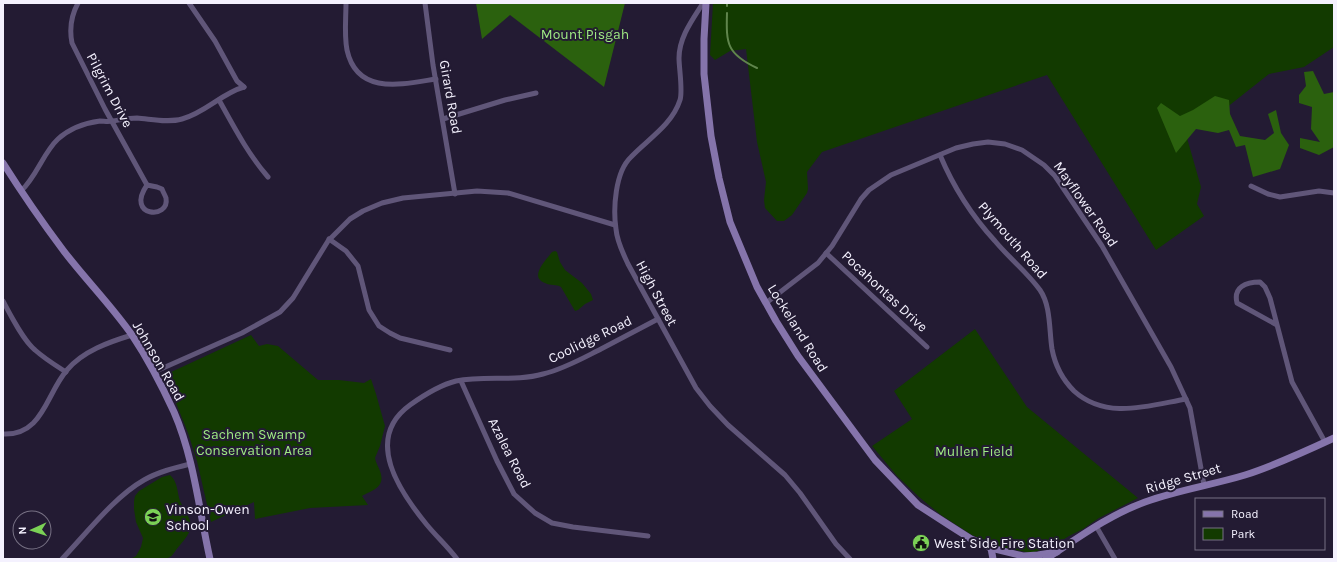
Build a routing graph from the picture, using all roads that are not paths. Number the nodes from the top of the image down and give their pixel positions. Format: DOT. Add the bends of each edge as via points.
graph roads {
  1 [pos="78,3"];
  2 [pos="190,3"];
  3 [pos="346,3"];
  4 [pos="425,3"];
  5 [pos="705,3"];
  6 [pos="436,79"];
  7 [pos="536,93"];
  8 [pos="219,100"];
  9 [pos="443,119"];
  10 [pos="112,121"];
  11 [pos="940,155"];
  12 [pos="3,163"];
  13 [pos="268,177"];
  14 [pos="147,186"];
  15 [pos="1251,186"];
  16 [pos="21,191"];
  17 [pos="1334,193"];
  18 [pos="455,194"];
  19 [pos="615,225"];
  20 [pos="330,239"];
  21 [pos="826,253"];
  22 [pos="3,301"];
  23 [pos="766,303"];
  24 [pos="658,319"];
  25 [pos="1277,325"];
  26 [pos="132,335"];
  27 [pos="927,347"];
  28 [pos="450,350"];
  29 [pos="66,372"];
  30 [pos="154,372"];
  31 [pos="461,381"];
  32 [pos="1186,399"];
  33 [pos="3,434"];
  34 [pos="1334,438"];
  35 [pos="1325,442"];
  36 [pos="190,464"];
  37 [pos="1204,485"];
  38 [pos="1096,526"];
  39 [pos="648,536"];
  40 [pos="991,548"];
  41 [pos="1057,552"];
  42 [pos="62,559"];
  43 [pos="210,559"];
  44 [pos="457,559"];
  45 [pos="850,559"];
  46 [pos="992,559"];
  47 [pos="1046,559"];
  48 [pos="1115,559"];
  1 -- 10 [label="street, Pilgrim Drive" via="71,20 72,43"];
  2 -- 8 [label="street" via="237,80 244,87"];
  3 -- 6 [label="street" via="347,51 354,66 364,77 390,85"];
  4 -- 6 [label="street, Girard Road"];
  5 -- 19 [label="street, High Street" via="688,27 681,43 681,99 674,114 629,158 620,174"];
  5 -- 23 [label="main road, Lockeland Road" via="704,74 719,178 730,222"];
  6 -- 9 [label="street, Girard Road"];
  7 -- 9 [label="street"];
  8 -- 10 [label="street" via="181,120 135,118"];
  8 -- 13 [label="street" via="246,149"];
  9 -- 18 [label="street, Girard Road"];
  10 -- 14 [label="street, Pilgrim Drive"];
  10 -- 16 [label="street" via="99,121 80,126 58,139"];
  11 -- 21 [label="street, Mayflower Road" via="891,175 869,190"];
  11 -- 32 [label="street, Mayflower Road" via="956,148 988,142 1022,150 1044,165 1102,246 1164,353"];
  11 -- 32 [label="street, Plymouth Road" via="947,173 967,206 1041,291 1047,307 1052,350 1058,370 1078,395 1094,405 1110,409 1126,409"];
  12 -- 16 [label="main road, Johnson Road"];
  14 -- 14 [label="street" via="141,193 141,206 155,213 166,204 166,198 162,189"];
  15 -- 17 [label="street" via="1280,197 1320,191"];
  16 -- 26 [label="main road, Johnson Road" via="63,250"];
  18 -- 19 [label="street" via="477,191 508,193"];
  18 -- 20 [label="street" via="403,198 382,203 350,219"];
  19 -- 24 [label="street, High Street" via="620,248"];
  20 -- 28 [label="street" via="346,251 358,266 369,310 379,326 400,338"];
  20 -- 30 [label="street" via="293,298 280,312 242,333"];
  21 -- 23 [label="street, Mayflower Road" via="818,263"];
  21 -- 27 [label="street, Pocahontas Drive"];
  22 -- 29 [label="street" via="34,349"];
  23 -- 40 [label="main road, Lockeland Road" via="798,356 875,460 918,504 954,529"];
  24 -- 31 [label="street, Coolidge Road" via="579,361 543,375"];
  24 -- 45 [label="street, High Street" via="696,388 710,406 785,475"];
  25 -- 25 [label="street" via="1270,298 1260,282 1248,283 1238,291 1237,303"];
  25 -- 35 [label="street" via="1292,382"];
  26 -- 29 [label="street" via="97,348"];
  26 -- 30 [label="main road, Johnson Road"];
  29 -- 33 [label="street" via="34,423 23,430"];
  30 -- 36 [label="main road, Johnson Road" via="174,412"];
  31 -- 39 [label="street, Azalea Road" via="514,494 535,513 552,523"];
  31 -- 44 [label="street, Coolidge Road" via="419,398 404,410 395,420 387,441 389,463 409,502"];
  32 -- 37 [label="street, Mayflower Road" via="1190,408"];
  34 -- 35 [label="main road, Ridge Street"];
  35 -- 37 [label="main road, Ridge Street" via="1278,464"];
  36 -- 42 [label="street" via="143,480 112,505"];
  36 -- 43 [label="main road, Johnson Road"];
  37 -- 38 [label="main road, Ridge Street" via="1146,502"];
  38 -- 41 [label="main road, Ridge Street"];
  38 -- 48 [label="street"];
  40 -- 41 [label="main road, Lockeland Road" via="1023,556"];
  40 -- 46 [label="main road"];
  41 -- 47 [label="main road, Ridge Street"];
}
